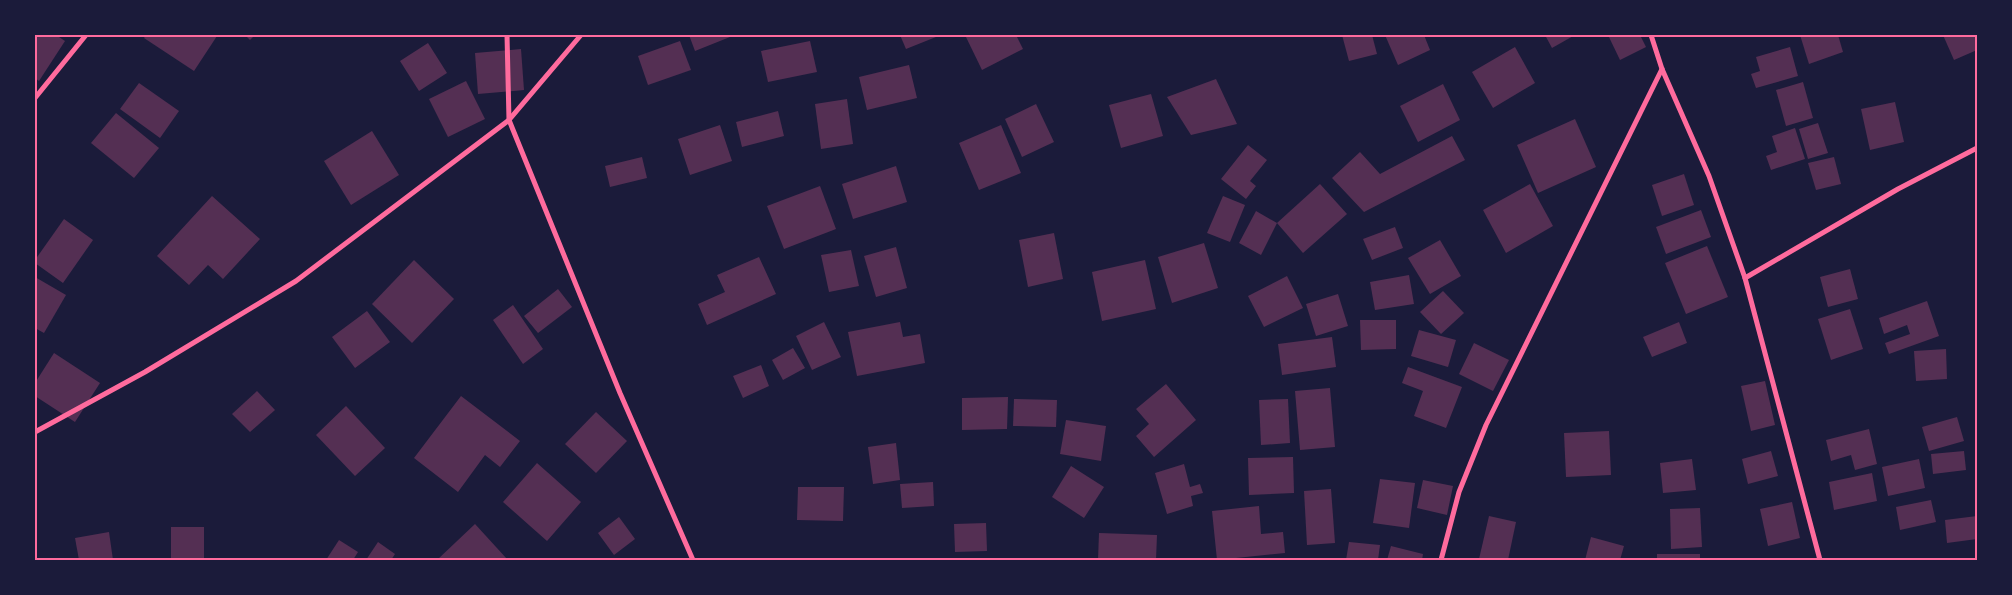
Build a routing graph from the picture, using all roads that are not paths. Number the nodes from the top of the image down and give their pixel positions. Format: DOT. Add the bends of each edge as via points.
graph roads {
  1 [pos="86,35"];
  2 [pos="507,35"];
  3 [pos="581,35"];
  4 [pos="1651,35"];
  5 [pos="1662,69"];
  6 [pos="35,98"];
  7 [pos="509,120"];
  8 [pos="1977,148"];
  9 [pos="1745,278"];
  10 [pos="35,432"];
  11 [pos="693,560"];
  12 [pos="1441,560"];
  13 [pos="1820,560"];
  1 -- 6 [label="street"];
  2 -- 7 [label="street"];
  3 -- 7 [label="street"];
  4 -- 5 [label="street"];
  5 -- 9 [label="street" via="1709,176"];
  5 -- 12 [label="street" via="1486,426 1459,492"];
  7 -- 10 [label="street" via="296,281 145,372"];
  7 -- 11 [label="street" via="620,393"];
  8 -- 9 [label="street" via="1898,189"];
  9 -- 13 [label="street"];
}
